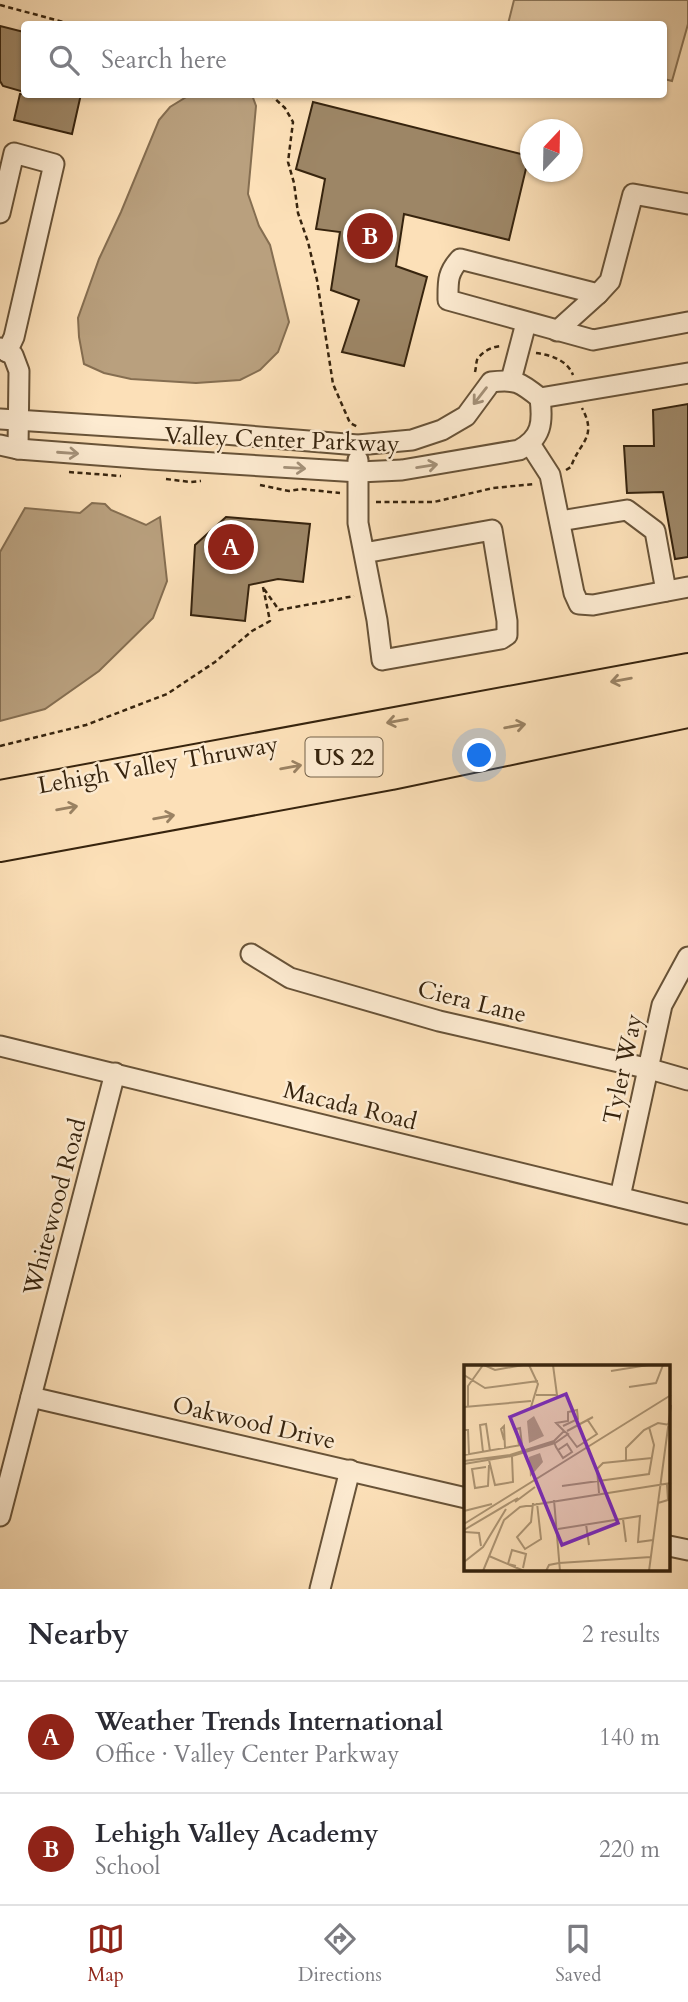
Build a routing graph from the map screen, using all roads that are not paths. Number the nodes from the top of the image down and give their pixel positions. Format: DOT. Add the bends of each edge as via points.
graph roads {
  1 [pos="688,204"];
  2 [pos="0,213"];
  3 [pos="598,294"];
  4 [pos="688,322"];
  5 [pos="526,323"];
  6 [pos="556,331"];
  7 [pos="4,350"];
  8 [pos="688,373"];
  9 [pos="511,380"];
  10 [pos="540,398"];
  11 [pos="9,419"];
  12 [pos="358,436"];
  13 [pos="530,444"];
  14 [pos="9,447"];
  15 [pos="359,472"];
  16 [pos="561,521"];
  17 [pos="364,553"];
  18 [pos="688,587"];
  19 [pos="666,591"];
  20 [pos="688,668"];
  21 [pos="688,694"];
  22 [pos="688,713"];
  23 [pos="0,794"];
  24 [pos="0,820"];
  25 [pos="0,847"];
  26 [pos="251,954"];
  27 [pos="688,957"];
  28 [pos="0,1045"];
  29 [pos="650,1069"];
  30 [pos="115,1073"];
  31 [pos="688,1080"];
  32 [pos="620,1197"];
  33 [pos="688,1214"];
  34 [pos="31,1397"];
  35 [pos="350,1470"];
  36 [pos="464,1498"];
  37 [pos="0,1516"];
  38 [pos="670,1546"];
  39 [pos="688,1550"];
  40 [pos="320,1589"];
  1 -- 3 [label="street" via="634,194 610,281"];
  2 -- 7 [label="street" via="14,153 54,164 14,337"];
  3 -- 5 [label="street" via="460,260 451,269 448,300"];
  3 -- 6 [label="street"];
  4 -- 6 [label="street" via="593,340"];
  5 -- 6 [label="street"];
  5 -- 9 [label="street"];
  7 -- 11 [label="street" via="13,355 19,371"];
  8 -- 10 [label="street"];
  9 -- 10 [label="street"];
  9 -- 12 [label="street, Valley Center Parkway, one-way" via="491,382 466,416 442,430 412,440"];
  10 -- 13 [label="street" via="541,426"];
  11 -- 12 [label="street, Valley Center Parkway"];
  11 -- 14 [label="street"];
  12 -- 15 [label="street"];
  15 -- 13 [label="street, Valley Center Parkway, one-way" via="439,464"];
  13 -- 16 [label="street" via="550,475"];
  14 -- 15 [label="street, Valley Center Parkway, one-way"];
  15 -- 17 [label="street" via="358,523"];
  16 -- 19 [label="street" via="627,510 655,531"];
  16 -- 19 [label="street" via="579,604 593,606"];
  17 -- 17 [label="street" via="382,660 507,635 492,530"];
  18 -- 19 [label="street"];
  20 -- 23 [label="highway, Lehigh Valley Thruway / US 22, one-way"];
  24 -- 21 [label="highway, Lehigh Valley Thruway / US 22, one-way"];
  25 -- 22 [label="highway, one-way" via="391,775"];
  26 -- 29 [label="street, Ciera Lane" via="290,978 439,1021"];
  27 -- 29 [label="street, Tyler Way" via="662,1005"];
  28 -- 30 [label="street, Macada Road"];
  29 -- 31 [label="street, Ciera Lane"];
  29 -- 32 [label="street, Tyler Way"];
  30 -- 32 [label="street, Macada Road"];
  30 -- 34 [label="street, Whitewood Road"];
  32 -- 33 [label="street, Macada Road"];
  34 -- 35 [label="street, Oakwood Drive"];
  34 -- 37 [label="street, Whitewood Road"];
  35 -- 36 [label="street, Oakwood Drive"];
  35 -- 40 [label="street"];
  38 -- 39 [label="street"];
}
